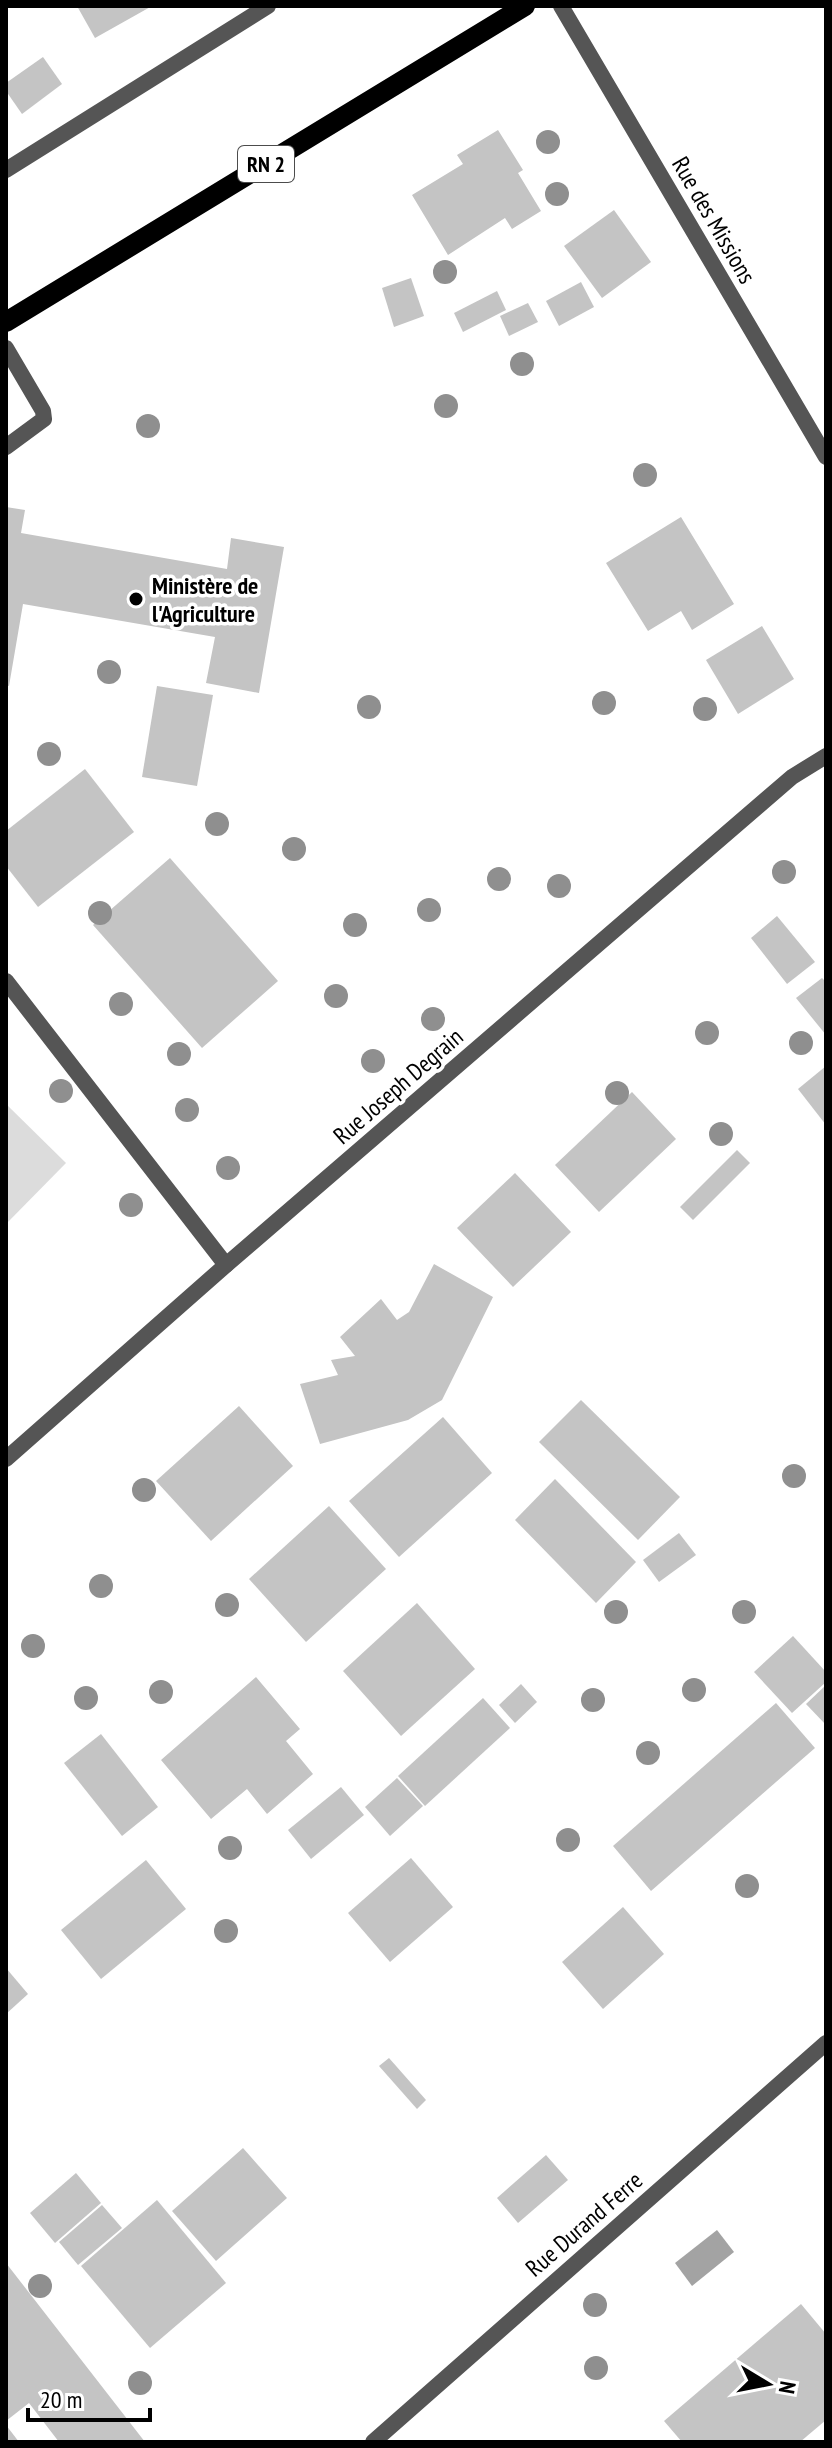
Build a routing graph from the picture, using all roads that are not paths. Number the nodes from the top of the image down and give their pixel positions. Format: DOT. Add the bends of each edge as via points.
graph roads {
  1 [pos="268,6"];
  2 [pos="525,6"];
  3 [pos="561,6"];
  4 [pos="6,170"];
  5 [pos="6,322"];
  6 [pos="6,348"];
  7 [pos="6,447"];
  8 [pos="826,457"];
  9 [pos="826,756"];
  10 [pos="6,981"];
  11 [pos="226,1265"];
  12 [pos="6,1459"];
  13 [pos="826,2043"];
  14 [pos="373,2442"];
  1 -- 4 [label="street"];
  2 -- 5 [label="main road, RN 2"];
  3 -- 8 [label="street, Rue des Missions"];
  6 -- 7 [label="street" via="44,419"];
  9 -- 11 [label="street, Rue Joseph Degrain" via="792,777"];
  10 -- 11 [label="street"];
  11 -- 12 [label="street, Rue Joseph Degrain"];
  13 -- 14 [label="street, Rue Durand Ferre"];
}
